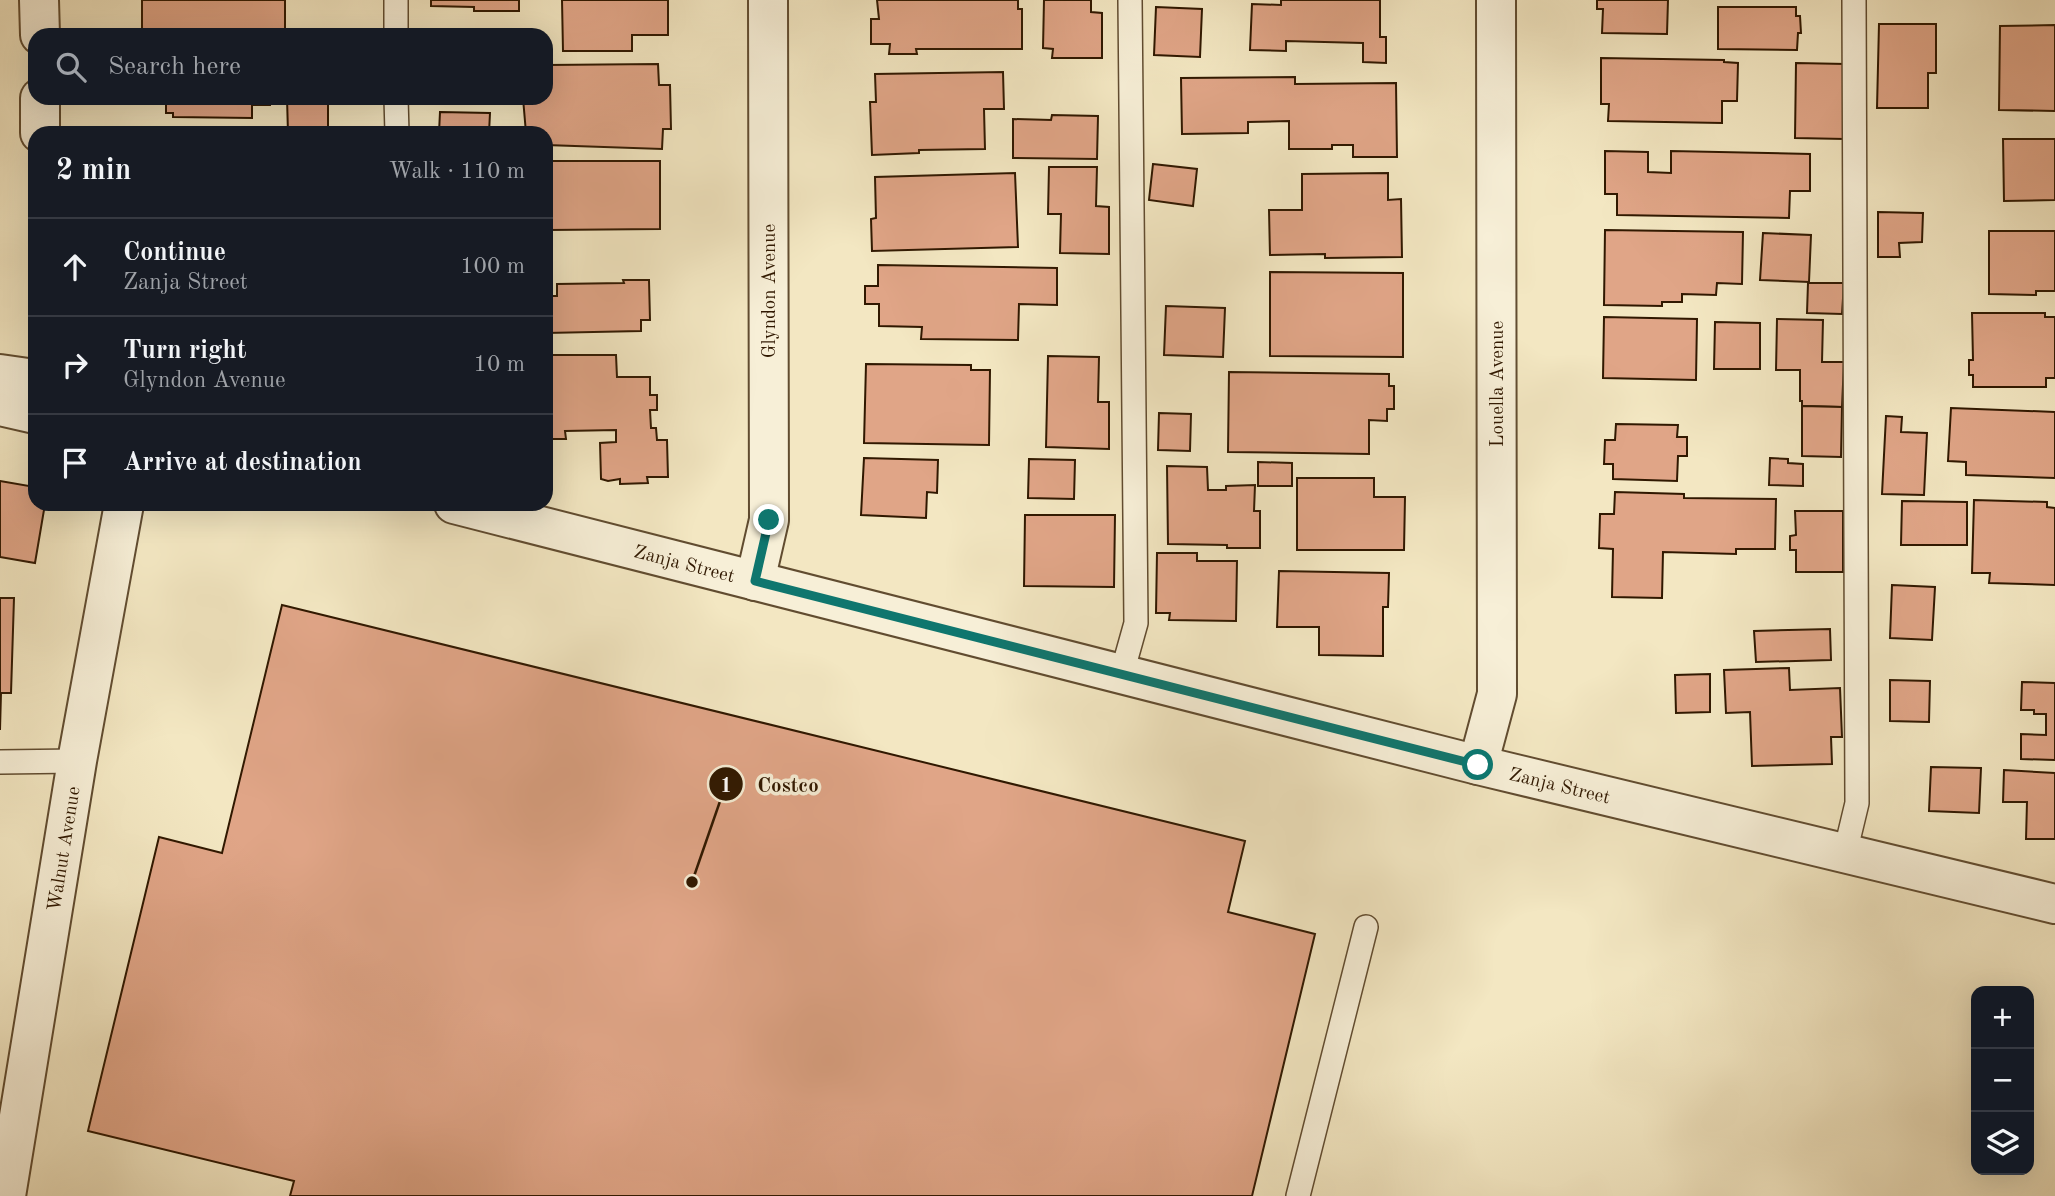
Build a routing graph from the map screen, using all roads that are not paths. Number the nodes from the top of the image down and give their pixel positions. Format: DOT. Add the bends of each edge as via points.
graph roads {
  1 [pos="40,0"];
  2 [pos="396,0"];
  3 [pos="768,0"];
  4 [pos="1130,0"];
  5 [pos="1496,0"];
  6 [pos="1854,0"];
  7 [pos="40,28"];
  8 [pos="396,28"];
  9 [pos="40,105"];
  10 [pos="397,105"];
  11 [pos="40,126"];
  12 [pos="397,126"];
  13 [pos="0,374"];
  14 [pos="28,378"];
  15 [pos="0,406"];
  16 [pos="28,412"];
  17 [pos="123,511"];
  18 [pos="481,511"];
  19 [pos="755,581"];
  20 [pos="1122,673"];
  21 [pos="77,761"];
  22 [pos="0,762"];
  23 [pos="1478,765"];
  24 [pos="1846,853"];
  25 [pos="2055,904"];
  26 [pos="1366,927"];
  27 [pos="14,1061"];
  28 [pos="6,1196"];
  29 [pos="1298,1196"];
  1 -- 7 [label="street"];
  2 -- 8 [label="lane"];
  3 -- 19 [label="street, Glyndon Avenue" via="769,520"];
  4 -- 20 [label="lane" via="1136,623"];
  5 -- 23 [label="street, Louella Avenue" via="1497,694"];
  6 -- 24 [label="lane" via="1857,803"];
  9 -- 11 [label="street"];
  10 -- 12 [label="lane"];
  13 -- 14 [label="street"];
  15 -- 16 [label="street"];
  17 -- 21 [label="street, Walnut Avenue"];
  18 -- 19 [label="street, Zanja Street"];
  19 -- 20 [label="street, Zanja Street"];
  20 -- 23 [label="street, Zanja Street"];
  21 -- 22 [label="lane"];
  21 -- 27 [label="street, Walnut Avenue" via="47,946"];
  23 -- 24 [label="street, Zanja Street"];
  24 -- 25 [label="street, Zanja Street"];
  26 -- 29 [label="lane"];
  27 -- 28 [label="street, Walnut Avenue"];
}
